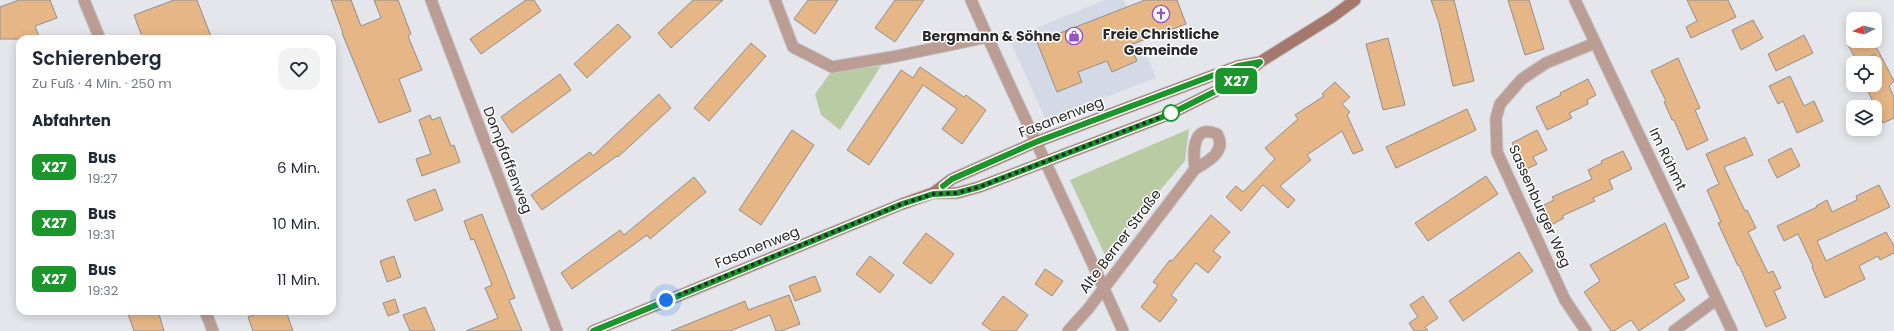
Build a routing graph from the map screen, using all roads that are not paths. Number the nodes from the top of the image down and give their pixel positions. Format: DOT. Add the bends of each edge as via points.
graph roads {
  1 [pos="84,0"];
  2 [pos="430,0"];
  3 [pos="775,0"];
  4 [pos="971,0"];
  5 [pos="1355,0"];
  6 [pos="1575,0"];
  7 [pos="98,35"];
  8 [pos="988,38"];
  9 [pos="1595,43"];
  10 [pos="1260,62"];
  11 [pos="1036,142"];
  12 [pos="1046,163"];
  13 [pos="1195,169"];
  14 [pos="933,194"];
  15 [pos="1104,287"];
  16 [pos="1717,299"];
  17 [pos="207,315"];
  18 [pos="213,331"];
  19 [pos="557,331"];
  20 [pos="593,331"];
  21 [pos="1068,331"];
  22 [pos="1123,331"];
  23 [pos="1586,331"];
  24 [pos="1674,331"];
  25 [pos="1732,331"];
  1 -- 7 [label="street"];
  2 -- 19 [label="street, Dompfaffenweg"];
  3 -- 8 [label="street" via="793,47 832,67 892,58"];
  4 -- 8 [label="street"];
  5 -- 10 [label="main road"];
  6 -- 9 [label="street, Im Rühmt"];
  8 -- 11 [label="street"];
  9 -- 16 [label="street, Im Rühmt"];
  9 -- 23 [label="street, Sassenburger Weg" via="1546,63 1522,79 1500,104 1496,118 1498,152 1565,300"];
  10 -- 11 [label="main road, Fasanenweg" via="1238,66"];
  10 -- 12 [label="main road, Fasanenweg" via="1244,77 1190,104"];
  11 -- 12 [label="street"];
  11 -- 14 [label="main road, Fasanenweg" via="952,179"];
  12 -- 14 [label="main road, Fasanenweg" via="979,187 957,193"];
  12 -- 15 [label="street"];
  13 -- 15 [label="street, Alte Berner Straße"];
  14 -- 20 [label="main road, Fasanenweg" via="902,204"];
  15 -- 21 [label="street, Alte Berner Straße"];
  15 -- 22 [label="street"];
  16 -- 24 [label="street"];
  16 -- 25 [label="street, Im Rühmt"];
  17 -- 18 [label="street"];
}
